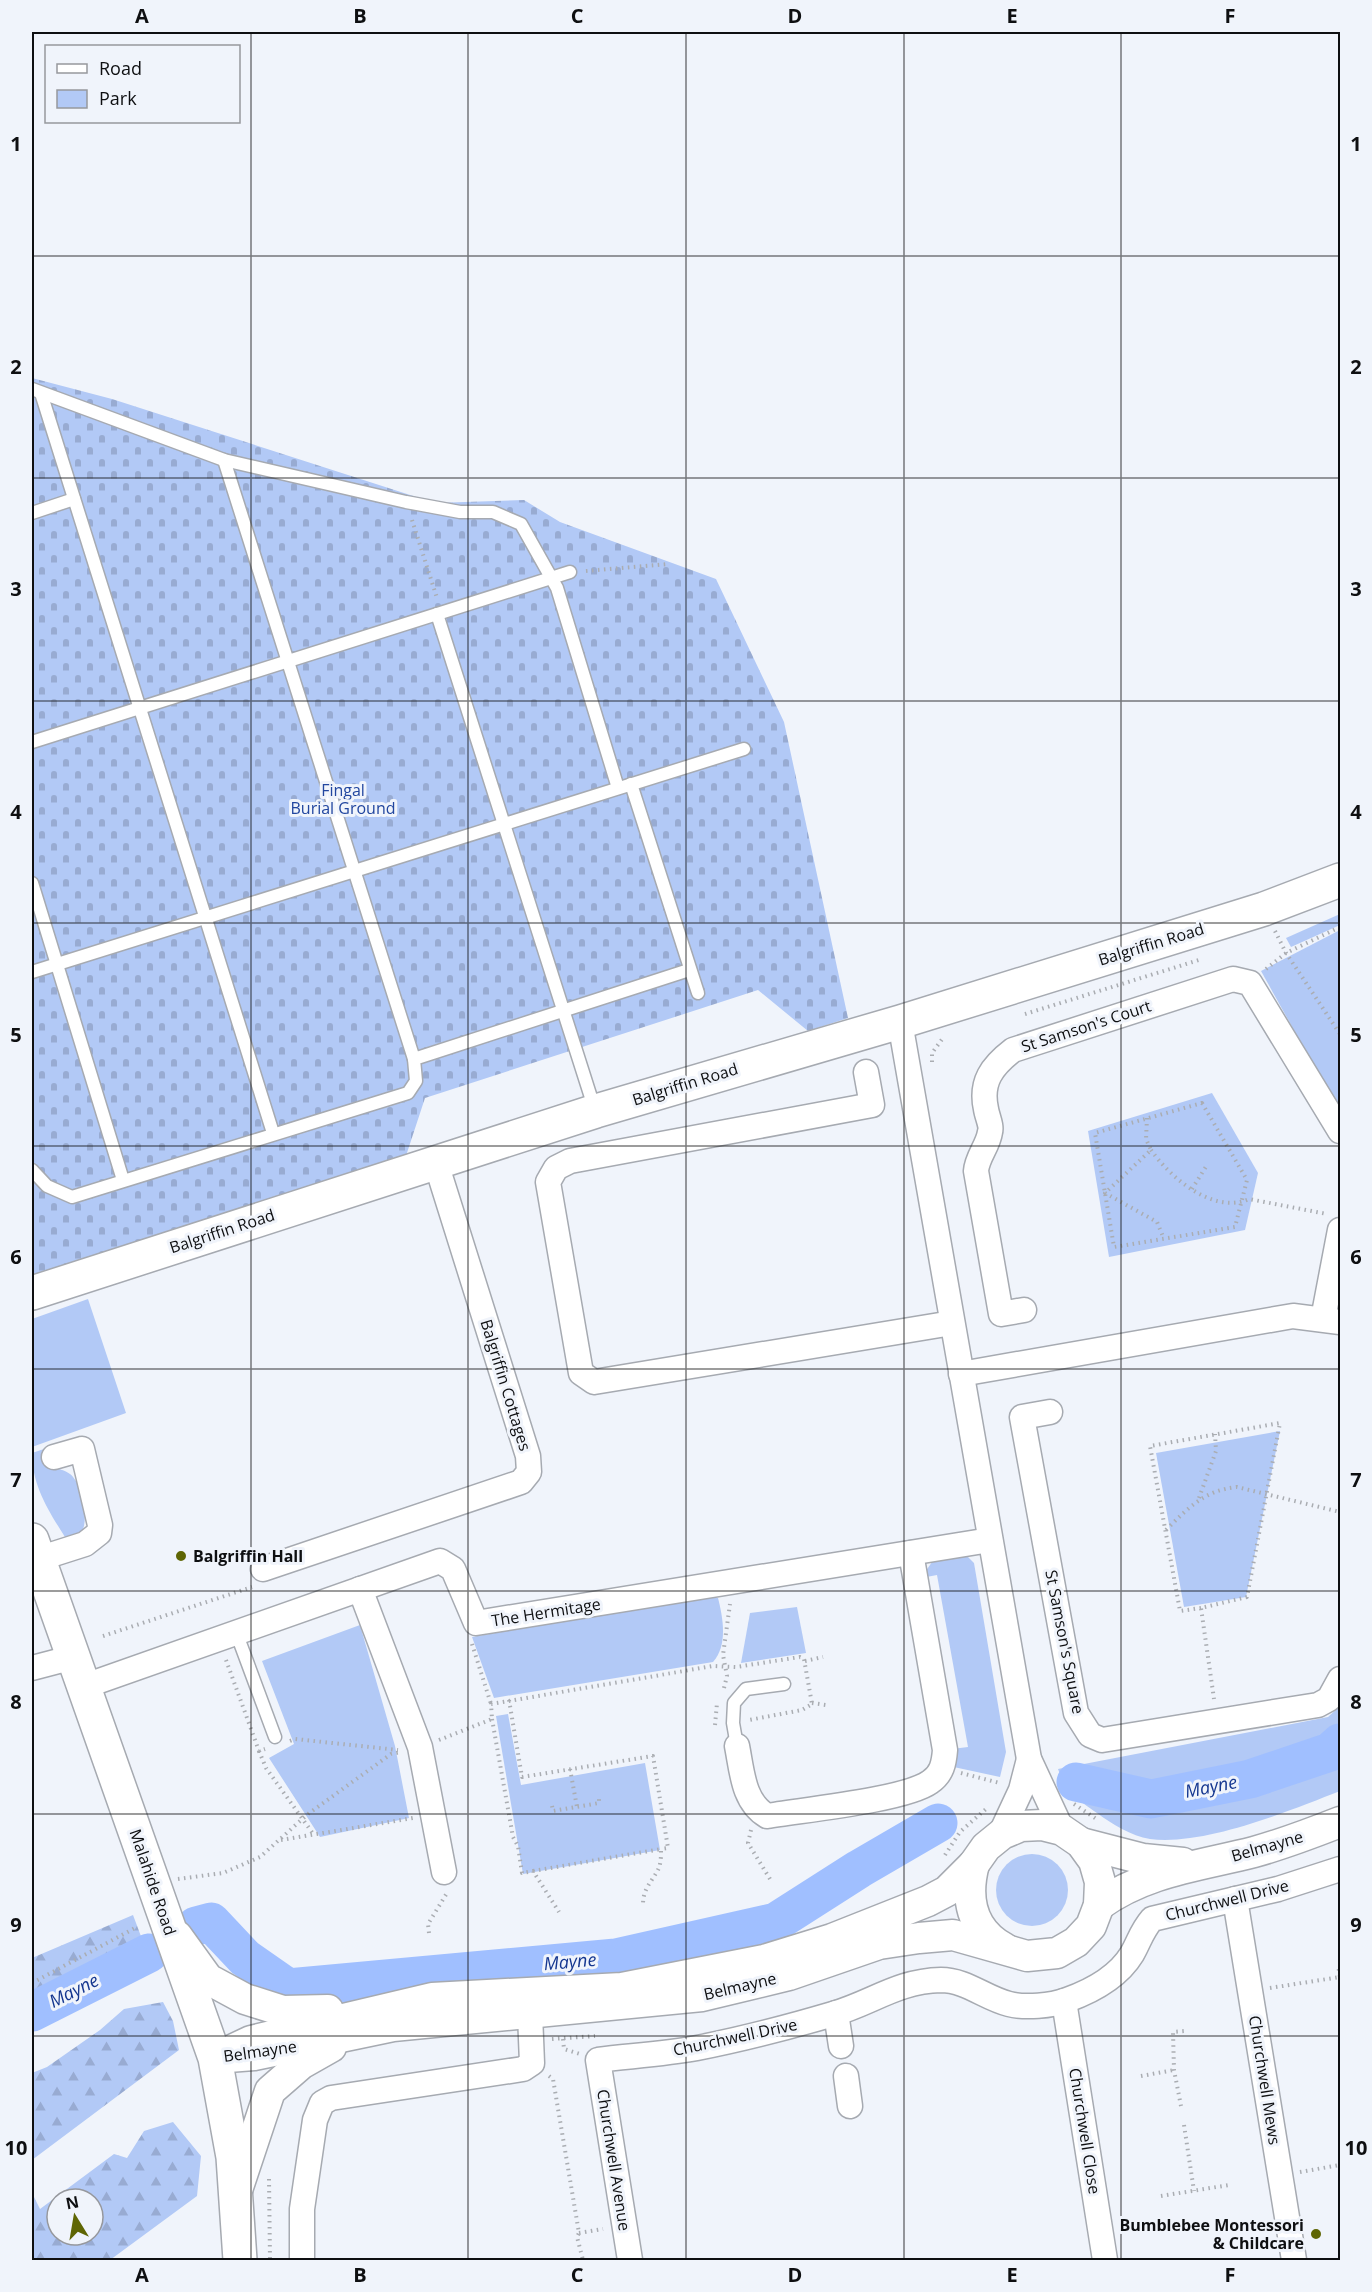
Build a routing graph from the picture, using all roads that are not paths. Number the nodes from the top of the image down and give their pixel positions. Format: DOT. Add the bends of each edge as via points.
graph roads {
  1 [pos="36,391"];
  2 [pos="224,460"];
  3 [pos="74,500"];
  4 [pos="32,513"];
  5 [pos="570,572"];
  6 [pos="552,578"];
  7 [pos="439,613"];
  8 [pos="289,660"];
  9 [pos="139,708"];
  10 [pos="32,742"];
  11 [pos="744,749"];
  12 [pos="631,784"];
  13 [pos="618,788"];
  14 [pos="503,824"];
  15 [pos="355,871"];
  16 [pos="1341,880"];
  17 [pos="32,883"];
  18 [pos="205,918"];
  19 [pos="57,964"];
  20 [pos="689,970"];
  21 [pos="32,972"];
  22 [pos="698,993"];
  23 [pos="563,1011"];
  24 [pos="900,1022"];
  25 [pos="414,1059"];
  26 [pos="866,1072"];
  27 [pos="596,1111"];
  28 [pos="1341,1131"];
  29 [pos="273,1133"];
  30 [pos="436,1163"];
  31 [pos="32,1170"];
  32 [pos="123,1180"];
  33 [pos="1335,1222"];
  34 [pos="32,1293"];
  35 [pos="1023,1310"];
  36 [pos="1332,1321"];
  37 [pos="952,1323"];
  38 [pos="961,1374"];
  39 [pos="1050,1412"];
  40 [pos="54,1457"];
  41 [pos="990,1540"];
  42 [pos="35,1550"];
  43 [pos="911,1553"];
  44 [pos="263,1569"];
  45 [pos="360,1589"];
  46 [pos="227,1636"];
  47 [pos="32,1668"];
  48 [pos="79,1671"];
  49 [pos="1341,1679"];
  50 [pos="784,1684"];
  51 [pos="280,1739"];
  52 [pos="738,1747"];
  53 [pos="1029,1759"];
  54 [pos="1341,1822"];
  55 [pos="1000,1835"];
  56 [pos="1071,1837"];
  57 [pos="974,1864"];
  58 [pos="1191,1864"];
  59 [pos="1341,1869"];
  60 [pos="444,1872"];
  61 [pos="1235,1899"];
  62 [pos="1100,1905"];
  63 [pos="167,1922"];
  64 [pos="1012,1952"];
  65 [pos="432,1998"];
  66 [pos="1064,2001"];
  67 [pos="836,2013"];
  68 [pos="530,2014"];
  69 [pos="393,2026"];
  70 [pos="841,2046"];
  71 [pos="215,2058"];
  72 [pos="598,2060"];
  73 [pos="846,2076"];
  74 [pos="850,2106"];
  75 [pos="236,2194"];
  76 [pos="238,2251"];
  77 [pos="302,2260"];
  78 [pos="630,2260"];
  79 [pos="1105,2260"];
  80 [pos="1294,2260"];
  1 -- 2 [label="lane"];
  1 -- 3 [label="lane"];
  2 -- 6 [label="lane" via="406,502 460,512 493,512 520,524"];
  2 -- 8 [label="lane"];
  3 -- 4 [label="lane"];
  3 -- 9 [label="lane"];
  5 -- 6 [label="lane"];
  6 -- 7 [label="lane"];
  6 -- 13 [label="lane"];
  7 -- 8 [label="lane"];
  7 -- 14 [label="lane"];
  8 -- 9 [label="lane"];
  8 -- 15 [label="lane"];
  9 -- 10 [label="lane"];
  9 -- 18 [label="lane"];
  11 -- 12 [label="lane"];
  12 -- 13 [label="lane"];
  12 -- 20 [label="lane"];
  13 -- 14 [label="lane"];
  14 -- 15 [label="lane"];
  14 -- 23 [label="lane"];
  15 -- 18 [label="lane"];
  15 -- 25 [label="lane"];
  16 -- 24 [label="main road, Balgriffin Road" via="1272,928"];
  17 -- 19 [label="lane"];
  18 -- 19 [label="lane"];
  18 -- 29 [label="lane"];
  19 -- 21 [label="lane"];
  19 -- 32 [label="lane"];
  20 -- 22 [label="lane"];
  20 -- 23 [label="lane"];
  23 -- 25 [label="lane"];
  23 -- 27 [label="lane"];
  24 -- 27 [label="main road, Balgriffin Road"];
  24 -- 37 [label="street"];
  25 -- 29 [label="lane" via="416,1081 408,1093"];
  26 -- 37 [label="street" via="872,1105 570,1161 556,1168 548,1182 581,1373 594,1382"];
  27 -- 30 [label="main road, Balgriffin Road"];
  28 -- 35 [label="street, St Samson's Court" via="1250,983 1233,979 1013,1050 991,1070 984,1087 991,1131 976,1171 1001,1314"];
  29 -- 32 [label="lane"];
  30 -- 34 [label="main road, Balgriffin Road"];
  30 -- 44 [label="street, Balgriffin Cottages" via="528,1456 529,1472 521,1482"];
  31 -- 32 [label="lane" via="47,1186 72,1197"];
  33 -- 36 [label="street"];
  36 -- 38 [label="street" via="1293,1316"];
  37 -- 38 [label="street"];
  38 -- 41 [label="street"];
  39 -- 49 [label="street, St Samson's Square" via="1022,1417 1076,1713 1090,1735 1102,1740 1318,1705 1329,1699"];
  40 -- 42 [label="street" via="82,1449 99,1533 85,1544"];
  41 -- 43 [label="street, The Hermitage"];
  41 -- 53 [label="street"];
  42 -- 48 [label="main road, Malahide Road"];
  43 -- 45 [label="street, The Hermitage" via="476,1623 453,1569 440,1561"];
  43 -- 52 [label="street" via="945,1750 943,1768 930,1782 904,1792 767,1816 756,1810 747,1794"];
  45 -- 46 [label="street, The Hermitage"];
  45 -- 60 [label="street" via="420,1747"];
  46 -- 48 [label="street, The Hermitage"];
  46 -- 51 [label="lane"];
  47 -- 48 [label="street, The Hermitage"];
  48 -- 63 [label="main road, Malahide Road"];
  50 -- 52 [label="lane" via="746,1689 734,1703"];
  53 -- 55 [label="street" via="1021,1790"];
  53 -- 56 [label="street"];
  54 -- 58 [label="street, Belmayne" via="1255,1851"];
  55 -- 56 [label="street, Belmayne" via="1021,1826 1042,1825"];
  55 -- 57 [label="street, Belmayne"];
  56 -- 58 [label="street, Belmayne" via="1143,1859"];
  56 -- 62 [label="street" via="1094,1861 1100,1882"];
  57 -- 64 [label="street, Belmayne" via="970,1906 979,1926 993,1942"];
  57 -- 65 [label="street, Belmayne" via="948,1891 832,1939 764,1960 622,1988"];
  58 -- 62 [label="street, Belmayne" via="1118,1891"];
  59 -- 61 [label="street, Churchwell Drive"];
  61 -- 66 [label="street, Churchwell Drive" via="1152,1918 1116,1974 1090,1991"];
  61 -- 80 [label="street, Churchwell Mews"];
  62 -- 64 [label="street, Belmayne" via="1091,1926 1076,1942 1057,1953 1027,1956"];
  63 -- 65 [label="street" via="208,1979 245,1999 283,2011 320,2011"];
  63 -- 71 [label="main road, Malahide Road"];
  64 -- 68 [label="street, Belmayne" via="953,1935 919,1938 879,1944 789,1975 702,1996"];
  65 -- 71 [label="street, Belmayne" via="251,2041"];
  66 -- 67 [label="street, Churchwell Drive" via="1035,2006 1008,2004 950,1980 921,1981 891,1989"];
  66 -- 79 [label="street, Churchwell Close"];
  67 -- 70 [label="street"];
  67 -- 72 [label="street, Churchwell Drive" via="695,2049"];
  68 -- 69 [label="street, Belmayne"];
  68 -- 77 [label="street" via="532,2063 523,2069 331,2098 322,2103 316,2113 302,2209"];
  69 -- 71 [label="street, Belmayne" via="254,2055"];
  69 -- 75 [label="street" via="326,2049 270,2091"];
  71 -- 75 [label="main road, Malahide Road"];
  72 -- 78 [label="street, Churchwell Avenue"];
  73 -- 74 [label="street"];
  75 -- 76 [label="main road, Malahide Road"];
}
